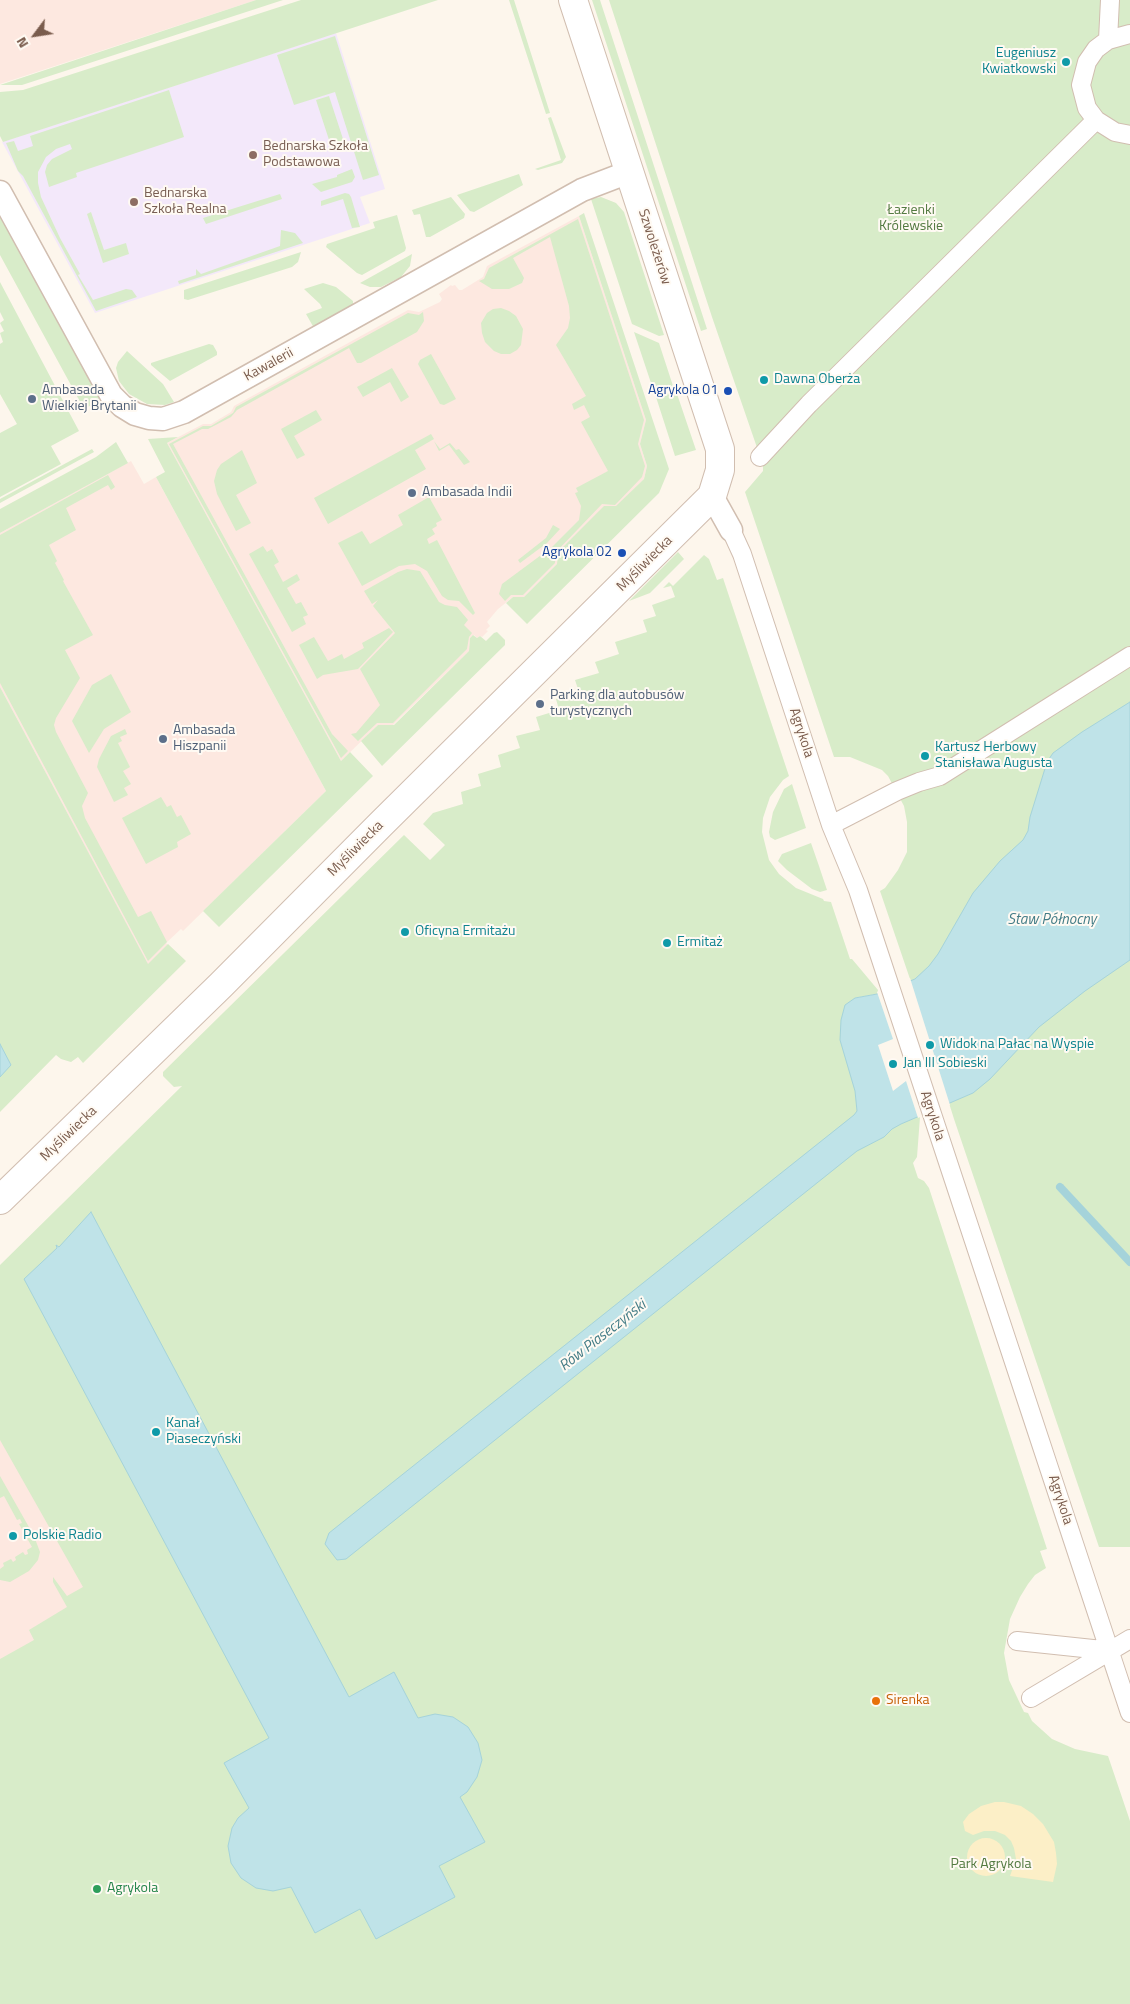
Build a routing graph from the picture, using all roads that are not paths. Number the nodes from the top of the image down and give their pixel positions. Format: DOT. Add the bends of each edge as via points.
graph roads {
  1 [pos="572,0"];
  2 [pos="1110,0"];
  3 [pos="1130,34"];
  4 [pos="1108,40"];
  5 [pos="1096,120"];
  6 [pos="1130,135"];
  7 [pos="629,172"];
  8 [pos="0,192"];
  9 [pos="760,457"];
  10 [pos="712,496"];
  11 [pos="731,530"];
  12 [pos="1130,656"];
  13 [pos="831,826"];
  14 [pos="0,1200"];
  15 [pos="1130,1639"];
  16 [pos="1017,1641"];
  17 [pos="1110,1651"];
  18 [pos="1130,1652"];
  19 [pos="1031,1698"];
  20 [pos="1130,1713"];
  1 -- 7 [label="street, Szwoleżerów"];
  2 -- 4 [label="street"];
  3 -- 4 [label="street"];
  4 -- 5 [label="street" via="1091,55 1082,77 1084,100"];
  5 -- 6 [label="street" via="1115,132"];
  5 -- 9 [label="street"];
  7 -- 8 [label="street, Kawalerii" via="582,190 184,412 163,418 135,414 112,395"];
  7 -- 10 [label="street, Szwoleżerów" via="720,449 720,470"];
  10 -- 11 [label="street, Agrykola"];
  10 -- 14 [label="street, Myśliwiecka" via="221,985"];
  11 -- 13 [label="street, Agrykola" via="742,554"];
  12 -- 13 [label="street" via="940,776 897,791"];
  13 -- 17 [label="street, Agrykola" via="858,890"];
  15 -- 17 [label="street"];
  16 -- 17 [label="street"];
  17 -- 18 [label="street"];
  17 -- 19 [label="street"];
  17 -- 20 [label="street, Agrykola"];
}
